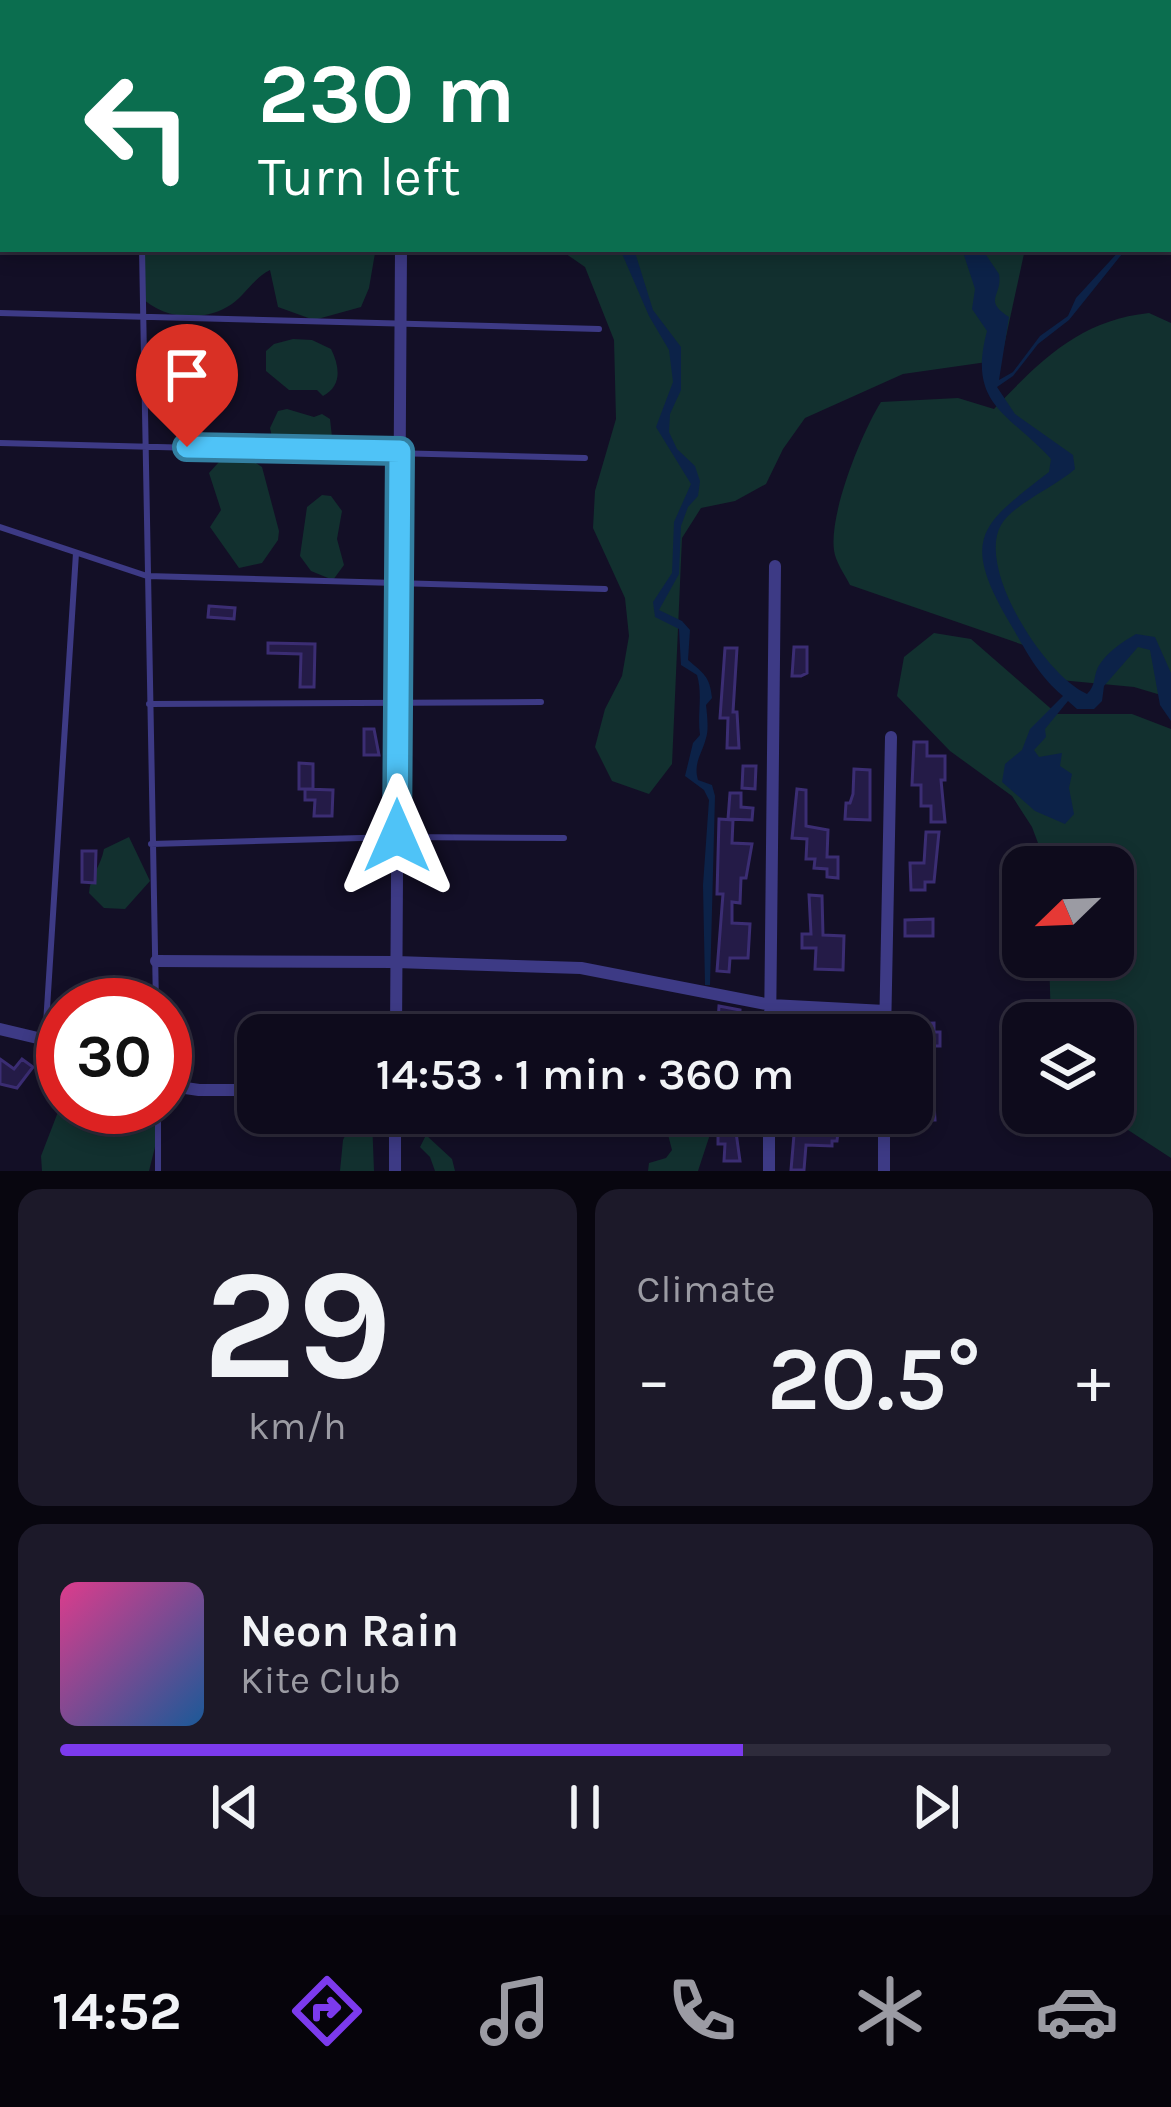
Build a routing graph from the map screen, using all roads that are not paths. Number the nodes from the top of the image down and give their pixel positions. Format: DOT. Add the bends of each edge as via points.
graph roads {
  1 [pos="142,252"];
  2 [pos="401,252"];
  3 [pos="0,313"];
  4 [pos="142,316"];
  5 [pos="400,322"];
  6 [pos="599,329"];
  7 [pos="0,443"];
  8 [pos="144,446"];
  9 [pos="400,451"];
  10 [pos="586,458"];
  11 [pos="0,527"];
  12 [pos="76,553"];
  13 [pos="776,566"];
  14 [pos="147,576"];
  15 [pos="399,581"];
  16 [pos="605,590"];
  17 [pos="541,702"];
  18 [pos="149,704"];
  19 [pos="398,705"];
  20 [pos="891,737"];
  21 [pos="397,836"];
  22 [pos="564,838"];
  23 [pos="152,844"];
  24 [pos="156,961"];
  25 [pos="396,962"];
  26 [pos="49,978"];
  27 [pos="156,978"];
  28 [pos="771,1005"];
  29 [pos="885,1011"];
  30 [pos="396,1014"];
  31 [pos="771,1014"];
  32 [pos="0,1029"];
  33 [pos="36,1038"];
  34 [pos="192,1089"];
  35 [pos="237,1090"];
  36 [pos="158,1134"];
  37 [pos="395,1134"];
  38 [pos="770,1134"];
  39 [pos="884,1134"];
  40 [pos="158,1171"];
  41 [pos="395,1171"];
  42 [pos="769,1171"];
  43 [pos="884,1171"];
  1 -- 4 [label="lane"];
  2 -- 5 [label="street"];
  3 -- 4 [label="lane"];
  4 -- 5 [label="lane"];
  4 -- 8 [label="lane"];
  5 -- 6 [label="lane"];
  5 -- 9 [label="street"];
  7 -- 8 [label="lane"];
  8 -- 9 [label="lane"];
  8 -- 14 [label="lane"];
  9 -- 10 [label="lane"];
  9 -- 15 [label="street"];
  11 -- 12 [label="lane"];
  12 -- 14 [label="lane"];
  12 -- 26 [label="lane"];
  13 -- 28 [label="street"];
  14 -- 15 [label="lane"];
  14 -- 18 [label="lane"];
  15 -- 16 [label="lane"];
  15 -- 19 [label="street"];
  17 -- 19 [label="lane"];
  18 -- 19 [label="lane"];
  18 -- 23 [label="lane"];
  19 -- 21 [label="street"];
  20 -- 29 [label="street"];
  21 -- 22 [label="lane"];
  21 -- 23 [label="lane"];
  21 -- 25 [label="street"];
  23 -- 24 [label="lane"];
  24 -- 25 [label="street"];
  24 -- 27 [label="lane"];
  25 -- 28 [label="street" via="581,968"];
  25 -- 30 [label="street"];
  28 -- 29 [label="street"];
  28 -- 31 [label="street"];
  32 -- 33 [label="street"];
  34 -- 35 [label="street"];
  36 -- 40 [label="lane"];
  37 -- 41 [label="street"];
  38 -- 42 [label="street"];
  39 -- 43 [label="street"];
}
